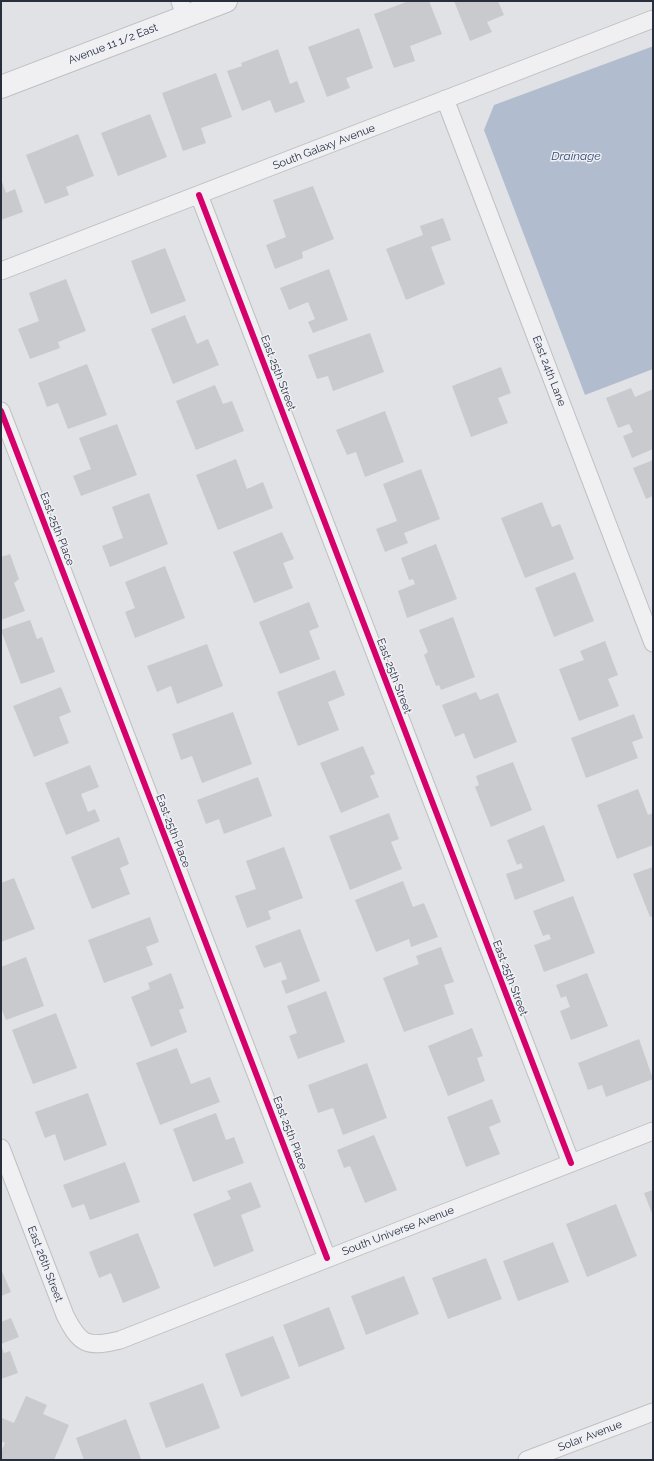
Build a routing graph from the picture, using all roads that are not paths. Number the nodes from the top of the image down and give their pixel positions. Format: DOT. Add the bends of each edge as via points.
graph roads {
  1 [pos="226,1"];
  2 [pos="183,9"];
  3 [pos="649,20"];
  4 [pos="1,87"];
  5 [pos="445,99"];
  6 [pos="199,195"];
  7 [pos="1,271"];
  8 [pos="1,411"];
  9 [pos="653,642"];
  10 [pos="653,1131"];
  11 [pos="1,1148"];
  12 [pos="571,1163"];
  13 [pos="327,1258"];
  14 [pos="120,1340"];
  15 [pos="653,1412"];
  16 [pos="527,1460"];
  1 -- 2 [label="street, Avenue 11 1/2 East"];
  2 -- 4 [label="street, Avenue 11 1/2 East"];
  3 -- 5 [label="street, South Galaxy Avenue"];
  5 -- 6 [label="street, South Galaxy Avenue"];
  5 -- 9 [label="street, East 24th Lane"];
  6 -- 7 [label="street, South Galaxy Avenue"];
  6 -- 12 [label="street, East 25th Street"];
  8 -- 13 [label="street, East 25th Place"];
  10 -- 12 [label="street, South Universe Avenue"];
  11 -- 14 [label="street, East 26th Street" via="73,1332 84,1342 100,1345"];
  12 -- 13 [label="street, South Universe Avenue"];
  13 -- 14 [label="street, South Universe Avenue"];
  15 -- 16 [label="street, Solar Avenue"];
}
